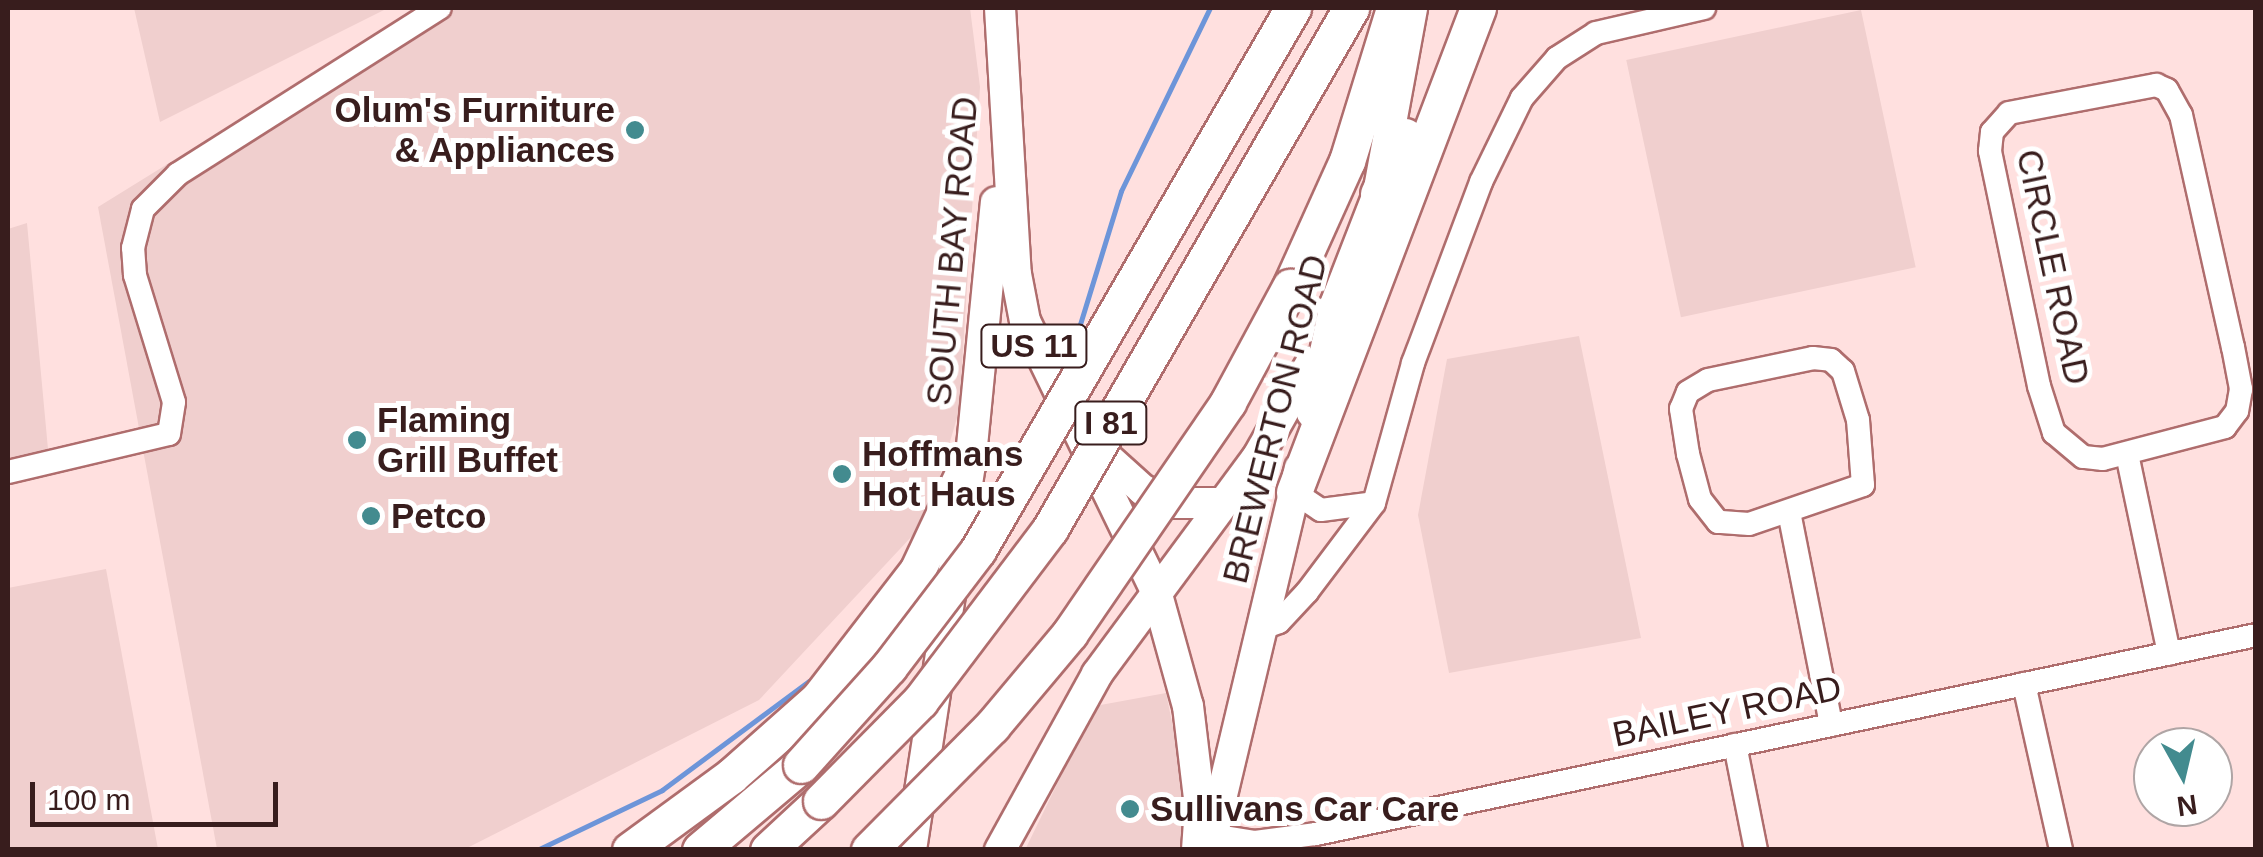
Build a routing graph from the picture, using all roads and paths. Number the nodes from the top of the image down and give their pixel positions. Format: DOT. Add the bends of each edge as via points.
graph roads {
  1 [pos="440,8"];
  2 [pos="1000,8"];
  3 [pos="1293,8"];
  4 [pos="1351,8"];
  5 [pos="1394,8"];
  6 [pos="1412,8"];
  7 [pos="1466,8"];
  8 [pos="1478,8"];
  9 [pos="1704,8"];
  10 [pos="1005,74"];
  11 [pos="1378,194"];
  12 [pos="1335,305"];
  13 [pos="1077,430"];
  14 [pos="2128,454"];
  15 [pos="971,456"];
  16 [pos="8,472"];
  17 [pos="1294,492"];
  18 [pos="1223,503"];
  19 [pos="1374,504"];
  20 [pos="1790,512"];
  21 [pos="1156,590"];
  22 [pos="1260,629"];
  23 [pos="2256,636"];
  24 [pos="2169,654"];
  25 [pos="2024,684"];
  26 [pos="1831,725"];
  27 [pos="1734,745"];
  28 [pos="916,818"];
  29 [pos="1205,835"];
  30 [pos="630,850"];
  31 [pos="700,850"];
  32 [pos="768,850"];
  33 [pos="869,850"];
  34 [pos="911,850"];
  35 [pos="939,850"];
  36 [pos="1000,850"];
  37 [pos="1756,850"];
  38 [pos="2061,850"];
  1 -- 16 [label="street" via="178,174 144,209 134,238 135,275 174,402 170,434"];
  2 -- 10 [label="main road, US 11"];
  3 -- 31 [label="highway, I 81, bridge" via="978,550 889,666 801,765"];
  4 -- 32 [label="highway, I 81, bridge" via="1040,544 920,700"];
  5 -- 33 [label="highway, bridge" via="1346,161 1290,287 1228,402 1070,634 992,726"];
  6 -- 11 [label="main road, BREWERTON ROAD"];
  7 -- 11 [label="highway"];
  8 -- 17 [label="highway"];
  9 -- 19 [label="street" via="1596,33 1556,58 1522,98 1481,182 1414,364"];
  10 -- 13 [label="main road, US 11" via="1016,274 1025,321"];
  10 -- 15 [label="main road, SOUTH BAY ROAD"];
  11 -- 12 [label="main road, BREWERTON ROAD"];
  12 -- 17 [label="main road, BREWERTON ROAD"];
  12 -- 18 [label="main road" via="1306,378"];
  13 -- 18 [label="main road" via="1143,490 1172,503"];
  13 -- 21 [label="main road, US 11"];
  14 -- 14 [label="street, CIRCLE ROAD" via="2083,457 2054,433 1990,151 1992,132 2010,113 2156,86 2181,115 2241,389 2225,427"];
  14 -- 24 [label="street"];
  15 -- 28 [label="main road, SOUTH BAY ROAD"];
  15 -- 30 [label="highway" via="917,571 818,699 731,776"];
  17 -- 19 [label="street" via="1321,510"];
  17 -- 22 [label="main road, BREWERTON ROAD"];
  18 -- 21 [label="main road"];
  19 -- 22 [label="street" via="1307,592 1279,622"];
  20 -- 20 [label="street" via="1730,526 1709,515 1688,454 1681,409 1688,392 1708,380 1831,360 1842,372 1858,420 1864,485"];
  20 -- 26 [label="street"];
  21 -- 29 [label="main road, US 11" via="1188,706"];
  21 -- 36 [label="main road" via="1054,744"];
  22 -- 29 [label="main road, BREWERTON ROAD"];
  23 -- 24 [label="street, BAILEY ROAD"];
  24 -- 25 [label="street, BAILEY ROAD"];
  25 -- 26 [label="street, BAILEY ROAD"];
  25 -- 38 [label="street"];
  26 -- 27 [label="street, BAILEY ROAD"];
  27 -- 29 [label="street, BAILEY ROAD" via="1316,834 1255,842"];
  27 -- 37 [label="street"];
  28 -- 34 [label="main road, SOUTH BAY ROAD"];
  28 -- 35 [label="main road"];
}
